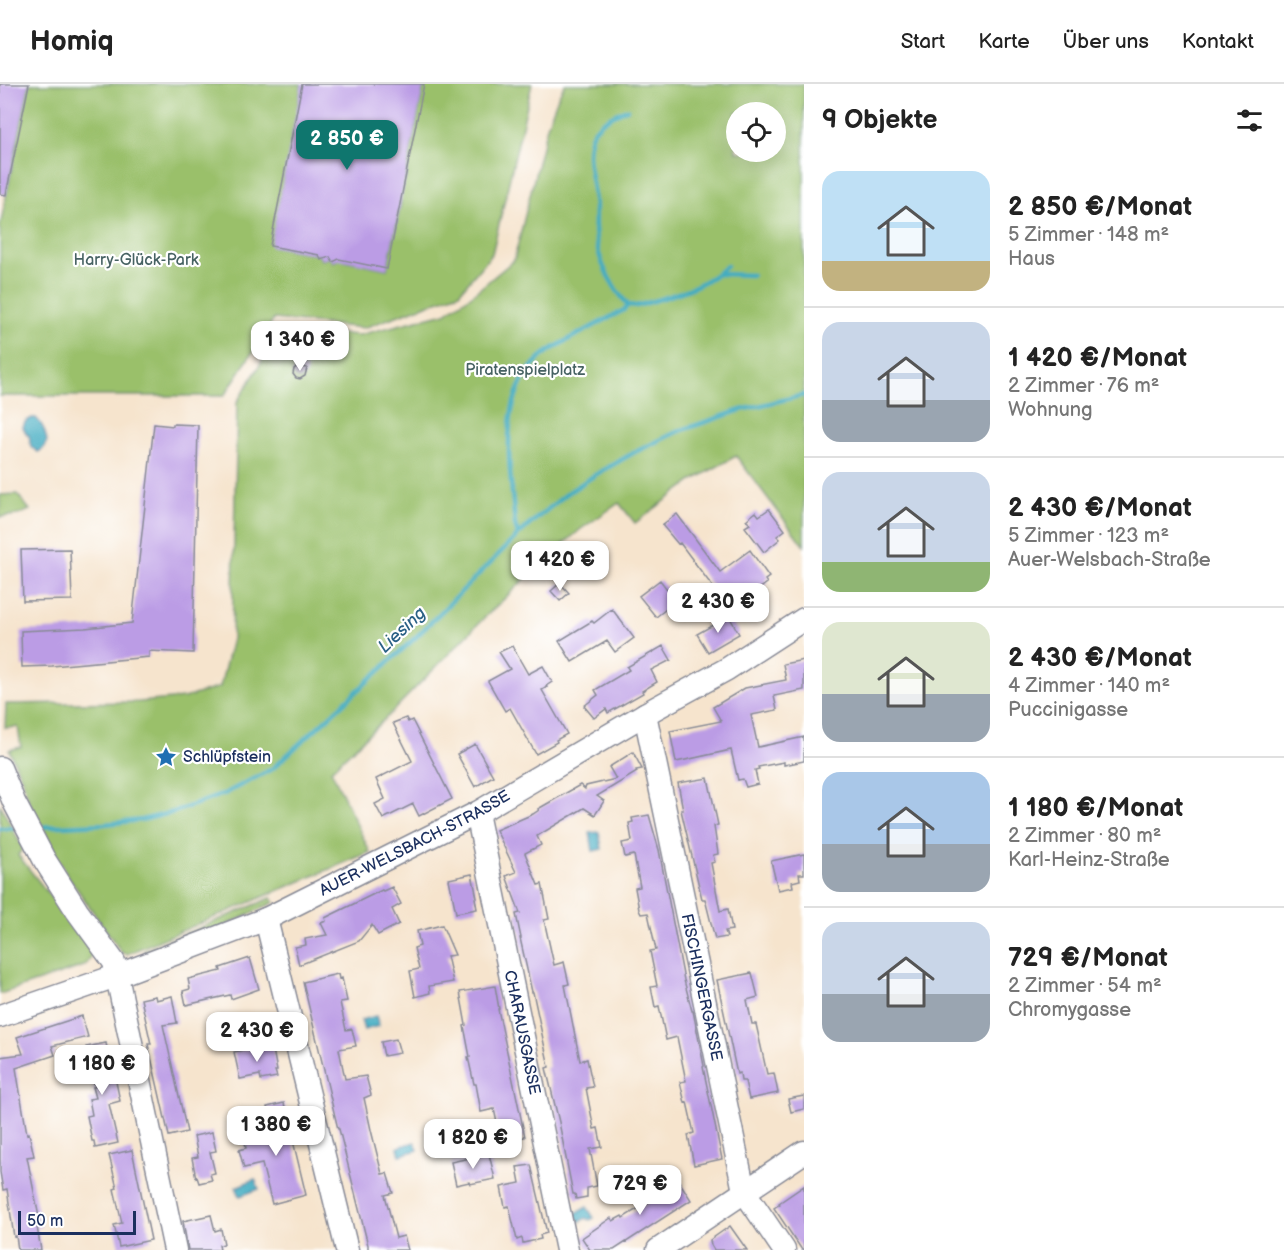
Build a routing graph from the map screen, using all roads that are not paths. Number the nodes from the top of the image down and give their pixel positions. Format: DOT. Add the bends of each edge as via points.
graph roads {
  1 [pos="804,620"];
  2 [pos="645,714"];
  3 [pos="0,768"];
  4 [pos="477,813"];
  5 [pos="266,919"];
  6 [pos="116,975"];
  7 [pos="0,1016"];
  8 [pos="804,1152"];
  9 [pos="744,1191"];
  10 [pos="175,1250"];
  11 [pos="346,1250"];
  12 [pos="567,1250"];
  13 [pos="658,1250"];
  14 [pos="784,1250"];
  1 -- 2 [label="street, AUER-WELSBACH-STRASSE"];
  2 -- 4 [label="street, AUER-WELSBACH-STRASSE"];
  2 -- 9 [label="street, FISCHINGERGASSE"];
  3 -- 6 [label="street" via="40,852 114,962"];
  4 -- 5 [label="street, AUER-WELSBACH-STRASSE"];
  4 -- 12 [label="street, CHARAUSGASSE"];
  5 -- 6 [label="street, AUER-WELSBACH-STRASSE"];
  5 -- 11 [label="street"];
  6 -- 7 [label="street, AUER-WELSBACH-STRASSE"];
  6 -- 10 [label="street"];
  8 -- 9 [label="street"];
  9 -- 13 [label="street"];
  9 -- 14 [label="street, FISCHINGERGASSE"];
}
